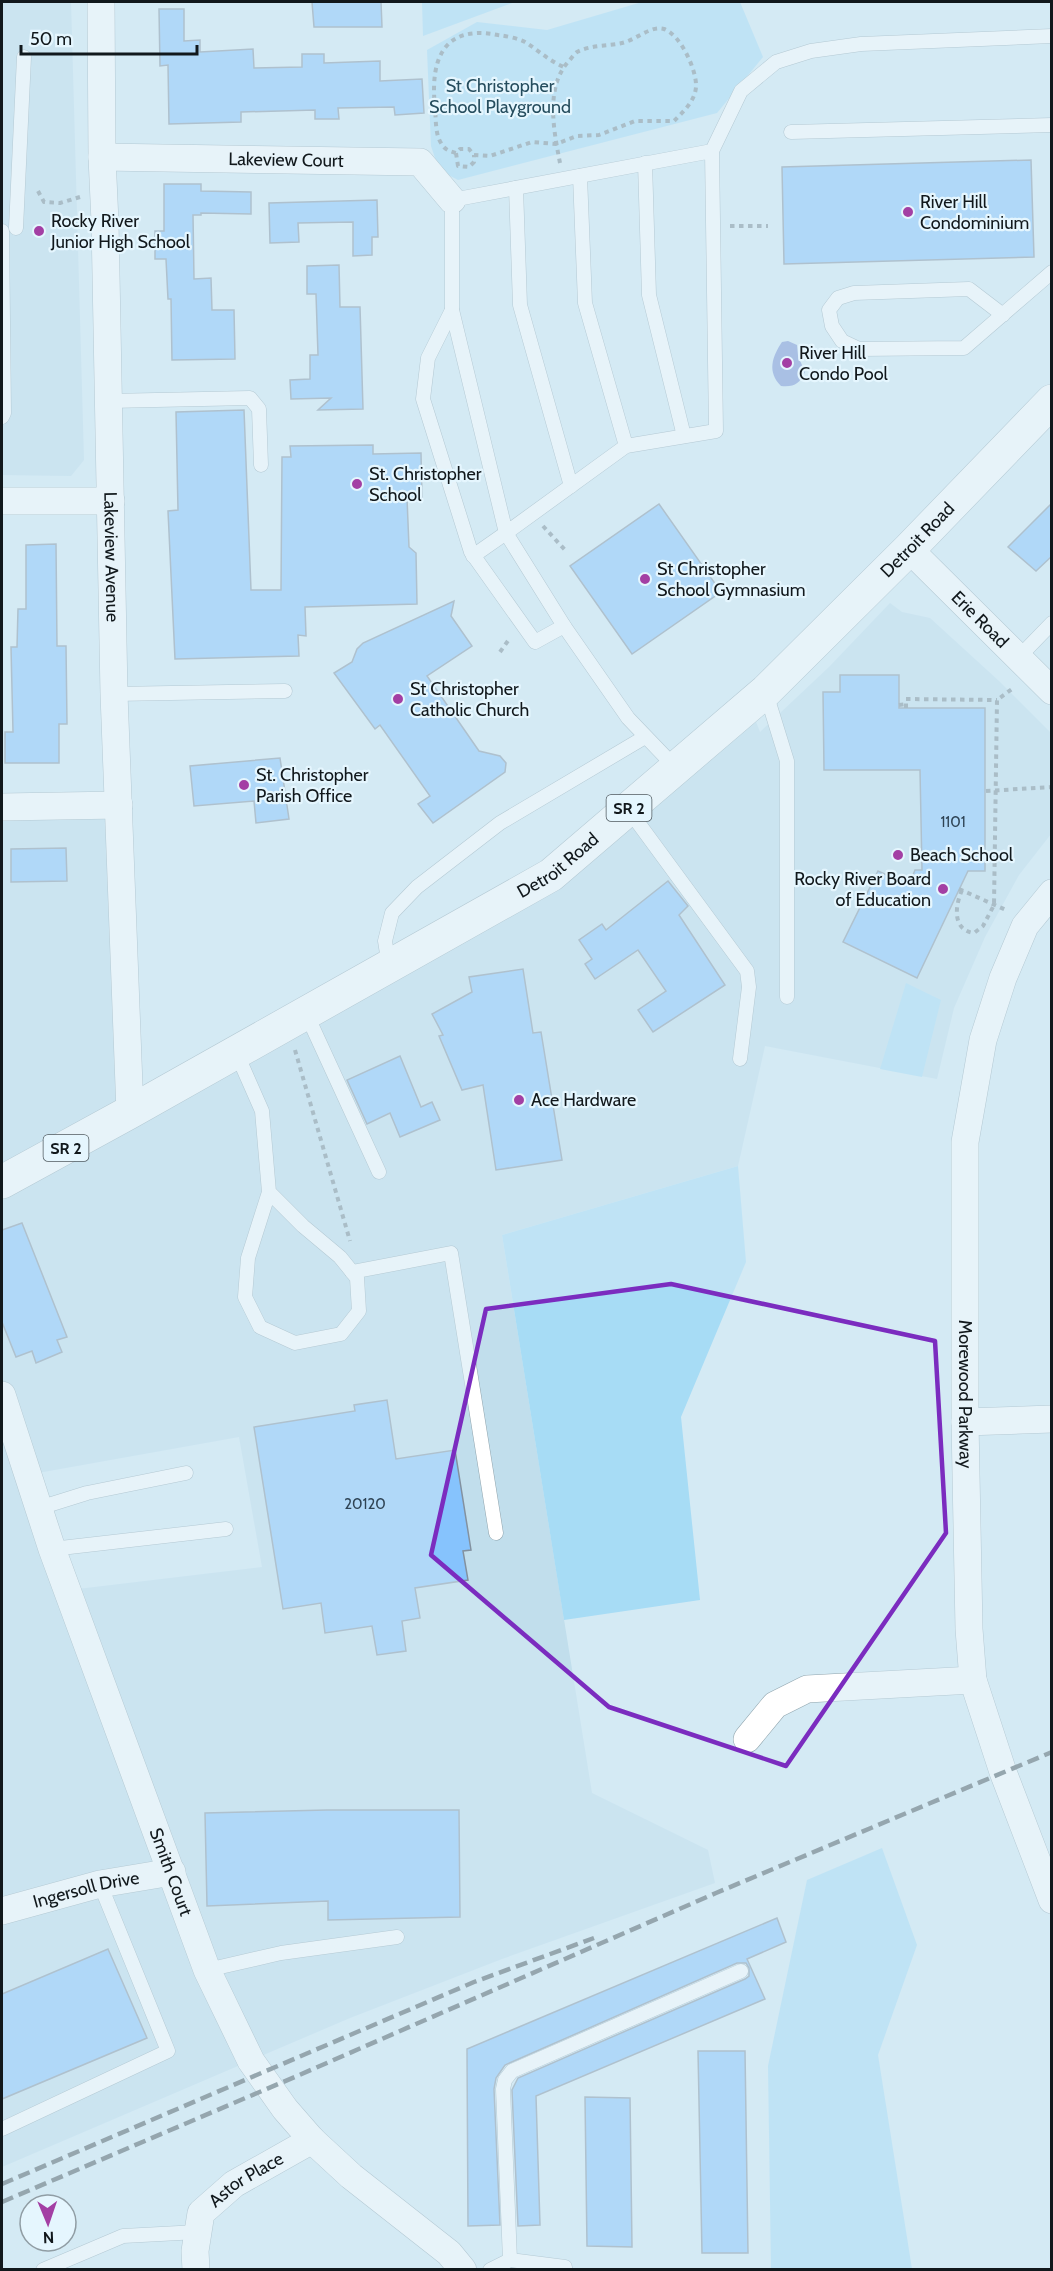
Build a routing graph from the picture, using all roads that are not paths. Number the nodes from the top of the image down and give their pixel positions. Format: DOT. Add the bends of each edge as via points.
graph roads {
  1 [pos="101,2"];
  2 [pos="1052,36"];
  3 [pos="24,57"];
  4 [pos="1052,125"];
  5 [pos="791,132"];
  6 [pos="712,151"];
  7 [pos="102,157"];
  8 [pos="645,164"];
  9 [pos="580,176"];
  10 [pos="516,188"];
  11 [pos="452,200"];
  12 [pos="16,228"];
  13 [pos="2,231"];
  14 [pos="1052,272"];
  15 [pos="452,310"];
  16 [pos="1003,315"];
  17 [pos="109,401"];
  18 [pos="1052,402"];
  19 [pos="2,417"];
  20 [pos="684,436"];
  21 [pos="626,446"];
  22 [pos="261,465"];
  23 [pos="571,486"];
  24 [pos="2,501"];
  25 [pos="111,501"];
  26 [pos="506,533"];
  27 [pos="909,549"];
  28 [pos="473,556"];
  29 [pos="1052,622"];
  30 [pos="564,626"];
  31 [pos="1018,658"];
  32 [pos="285,691"];
  33 [pos="766,691"];
  34 [pos="1052,692"];
  35 [pos="114,694"];
  36 [pos="645,737"];
  37 [pos="676,768"];
  38 [pos="119,805"];
  39 [pos="2,807"];
  40 [pos="628,809"];
  41 [pos="1052,893"];
  42 [pos="389,967"];
  43 [pos="787,997"];
  44 [pos="306,1013"];
  45 [pos="236,1053"];
  46 [pos="740,1059"];
  47 [pos="130,1113"];
  48 [pos="379,1172"];
  49 [pos="5,1174"];
  50 [pos="269,1192"];
  51 [pos="352,1272"];
  52 [pos="2,1395"];
  53 [pos="1052,1419"];
  54 [pos="965,1422"];
  55 [pos="186,1473"];
  56 [pos="39,1508"];
  57 [pos="226,1529"];
  58 [pos="496,1533"];
  59 [pos="52,1549"];
  60 [pos="973,1680"];
  61 [pos="747,1739"];
  62 [pos="172,1872"];
  63 [pos="100,1884"];
  64 [pos="1052,1900"];
  65 [pos="2,1911"];
  66 [pos="398,1937"];
  67 [pos="207,1970"];
  68 [pos="741,1971"];
  69 [pos="2,2129"];
  70 [pos="312,2140"];
  71 [pos="198,2232"];
  72 [pos="510,2260"];
  73 [pos="43,2270"];
  74 [pos="196,2270"];
  75 [pos="463,2270"];
  76 [pos="490,2270"];
  77 [pos="565,2270"];
  1 -- 7 [label="street, Lakeview Avenue"];
  2 -- 6 [label="lane" via="861,44 811,51 776,62 741,91"];
  3 -- 12 [label="lane"];
  4 -- 5 [label="lane"];
  6 -- 8 [label="lane"];
  6 -- 20 [label="lane" via="716,431"];
  7 -- 11 [label="street, Lakeview Court" via="420,162"];
  7 -- 17 [label="street, Lakeview Avenue"];
  8 -- 9 [label="lane"];
  8 -- 20 [label="lane" via="649,295"];
  9 -- 10 [label="lane"];
  9 -- 21 [label="lane" via="585,303"];
  10 -- 11 [label="lane"];
  10 -- 23 [label="lane" via="520,305"];
  11 -- 15 [label="lane"];
  13 -- 19 [label="lane"];
  14 -- 16 [label="lane"];
  15 -- 26 [label="lane"];
  15 -- 28 [label="lane" via="428,358 423,399"];
  16 -- 16 [label="lane" via="964,348 859,349 842,341 832,326 829,310 838,298 854,292 969,288"];
  17 -- 22 [label="lane" via="250,398 260,409"];
  17 -- 25 [label="street, Lakeview Avenue"];
  18 -- 27 [label="main road, Detroit Road / SR 2"];
  20 -- 21 [label="lane"];
  21 -- 23 [label="lane"];
  23 -- 26 [label="lane"];
  24 -- 25 [label="street"];
  25 -- 35 [label="street, Lakeview Avenue"];
  26 -- 28 [label="lane"];
  26 -- 30 [label="lane"];
  27 -- 31 [label="street, Erie Road"];
  27 -- 33 [label="main road, Detroit Road / SR 2"];
  28 -- 30 [label="lane" via="535,642"];
  29 -- 31 [label="lane"];
  30 -- 36 [label="lane" via="627,718"];
  31 -- 34 [label="street, Erie Road"];
  32 -- 35 [label="lane"];
  33 -- 37 [label="main road, Detroit Road / SR 2"];
  33 -- 43 [label="lane" via="787,760"];
  35 -- 38 [label="street, Lakeview Avenue"];
  36 -- 37 [label="lane"];
  36 -- 42 [label="lane" via="500,823 417,887 392,913 385,941"];
  37 -- 40 [label="main road, Detroit Road / SR 2"];
  38 -- 39 [label="street"];
  38 -- 47 [label="street, Lakeview Avenue"];
  40 -- 42 [label="main road, Detroit Road / SR 2" via="551,875"];
  40 -- 46 [label="lane" via="747,971 749,987"];
  41 -- 54 [label="street, Morewood Parkway" via="1025,926 1003,978 982,1040 965,1142"];
  42 -- 44 [label="main road, Detroit Road / SR 2"];
  44 -- 45 [label="main road, Detroit Road / SR 2"];
  44 -- 48 [label="lane"];
  45 -- 47 [label="main road, Detroit Road / SR 2"];
  45 -- 50 [label="lane" via="262,1111"];
  47 -- 49 [label="main road, Detroit Road / SR 2"];
  50 -- 51 [label="lane"];
  50 -- 51 [label="lane" via="248,1258 245,1297 260,1327 295,1343 341,1334 358,1311 357,1278"];
  51 -- 58 [label="lane" via="451,1253"];
  52 -- 56 [label="street, Smith Court"];
  53 -- 54 [label="street"];
  54 -- 60 [label="street, Morewood Parkway"];
  55 -- 56 [label="lane" via="87,1493"];
  56 -- 59 [label="street, Smith Court"];
  57 -- 59 [label="lane"];
  59 -- 62 [label="street, Smith Court"];
  60 -- 61 [label="street" via="807,1689 775,1705"];
  60 -- 64 [label="street, Morewood Parkway"];
  62 -- 63 [label="street, Ingersoll Drive"];
  62 -- 67 [label="street, Smith Court"];
  63 -- 65 [label="street, Ingersoll Drive"];
  63 -- 69 [label="lane" via="168,2051"];
  66 -- 67 [label="lane" via="281,1953"];
  67 -- 70 [label="street, Smith Court" via="251,2061"];
  68 -- 72 [label="lane" via="512,2071 503,2090"];
  70 -- 71 [label="street, Astor Place" via="234,2184 201,2213"];
  70 -- 75 [label="street, Smith Court" via="449,2253"];
  71 -- 73 [label="lane" via="123,2236"];
  71 -- 74 [label="street, Astor Place"];
  72 -- 76 [label="lane"];
  72 -- 77 [label="lane"];
}
